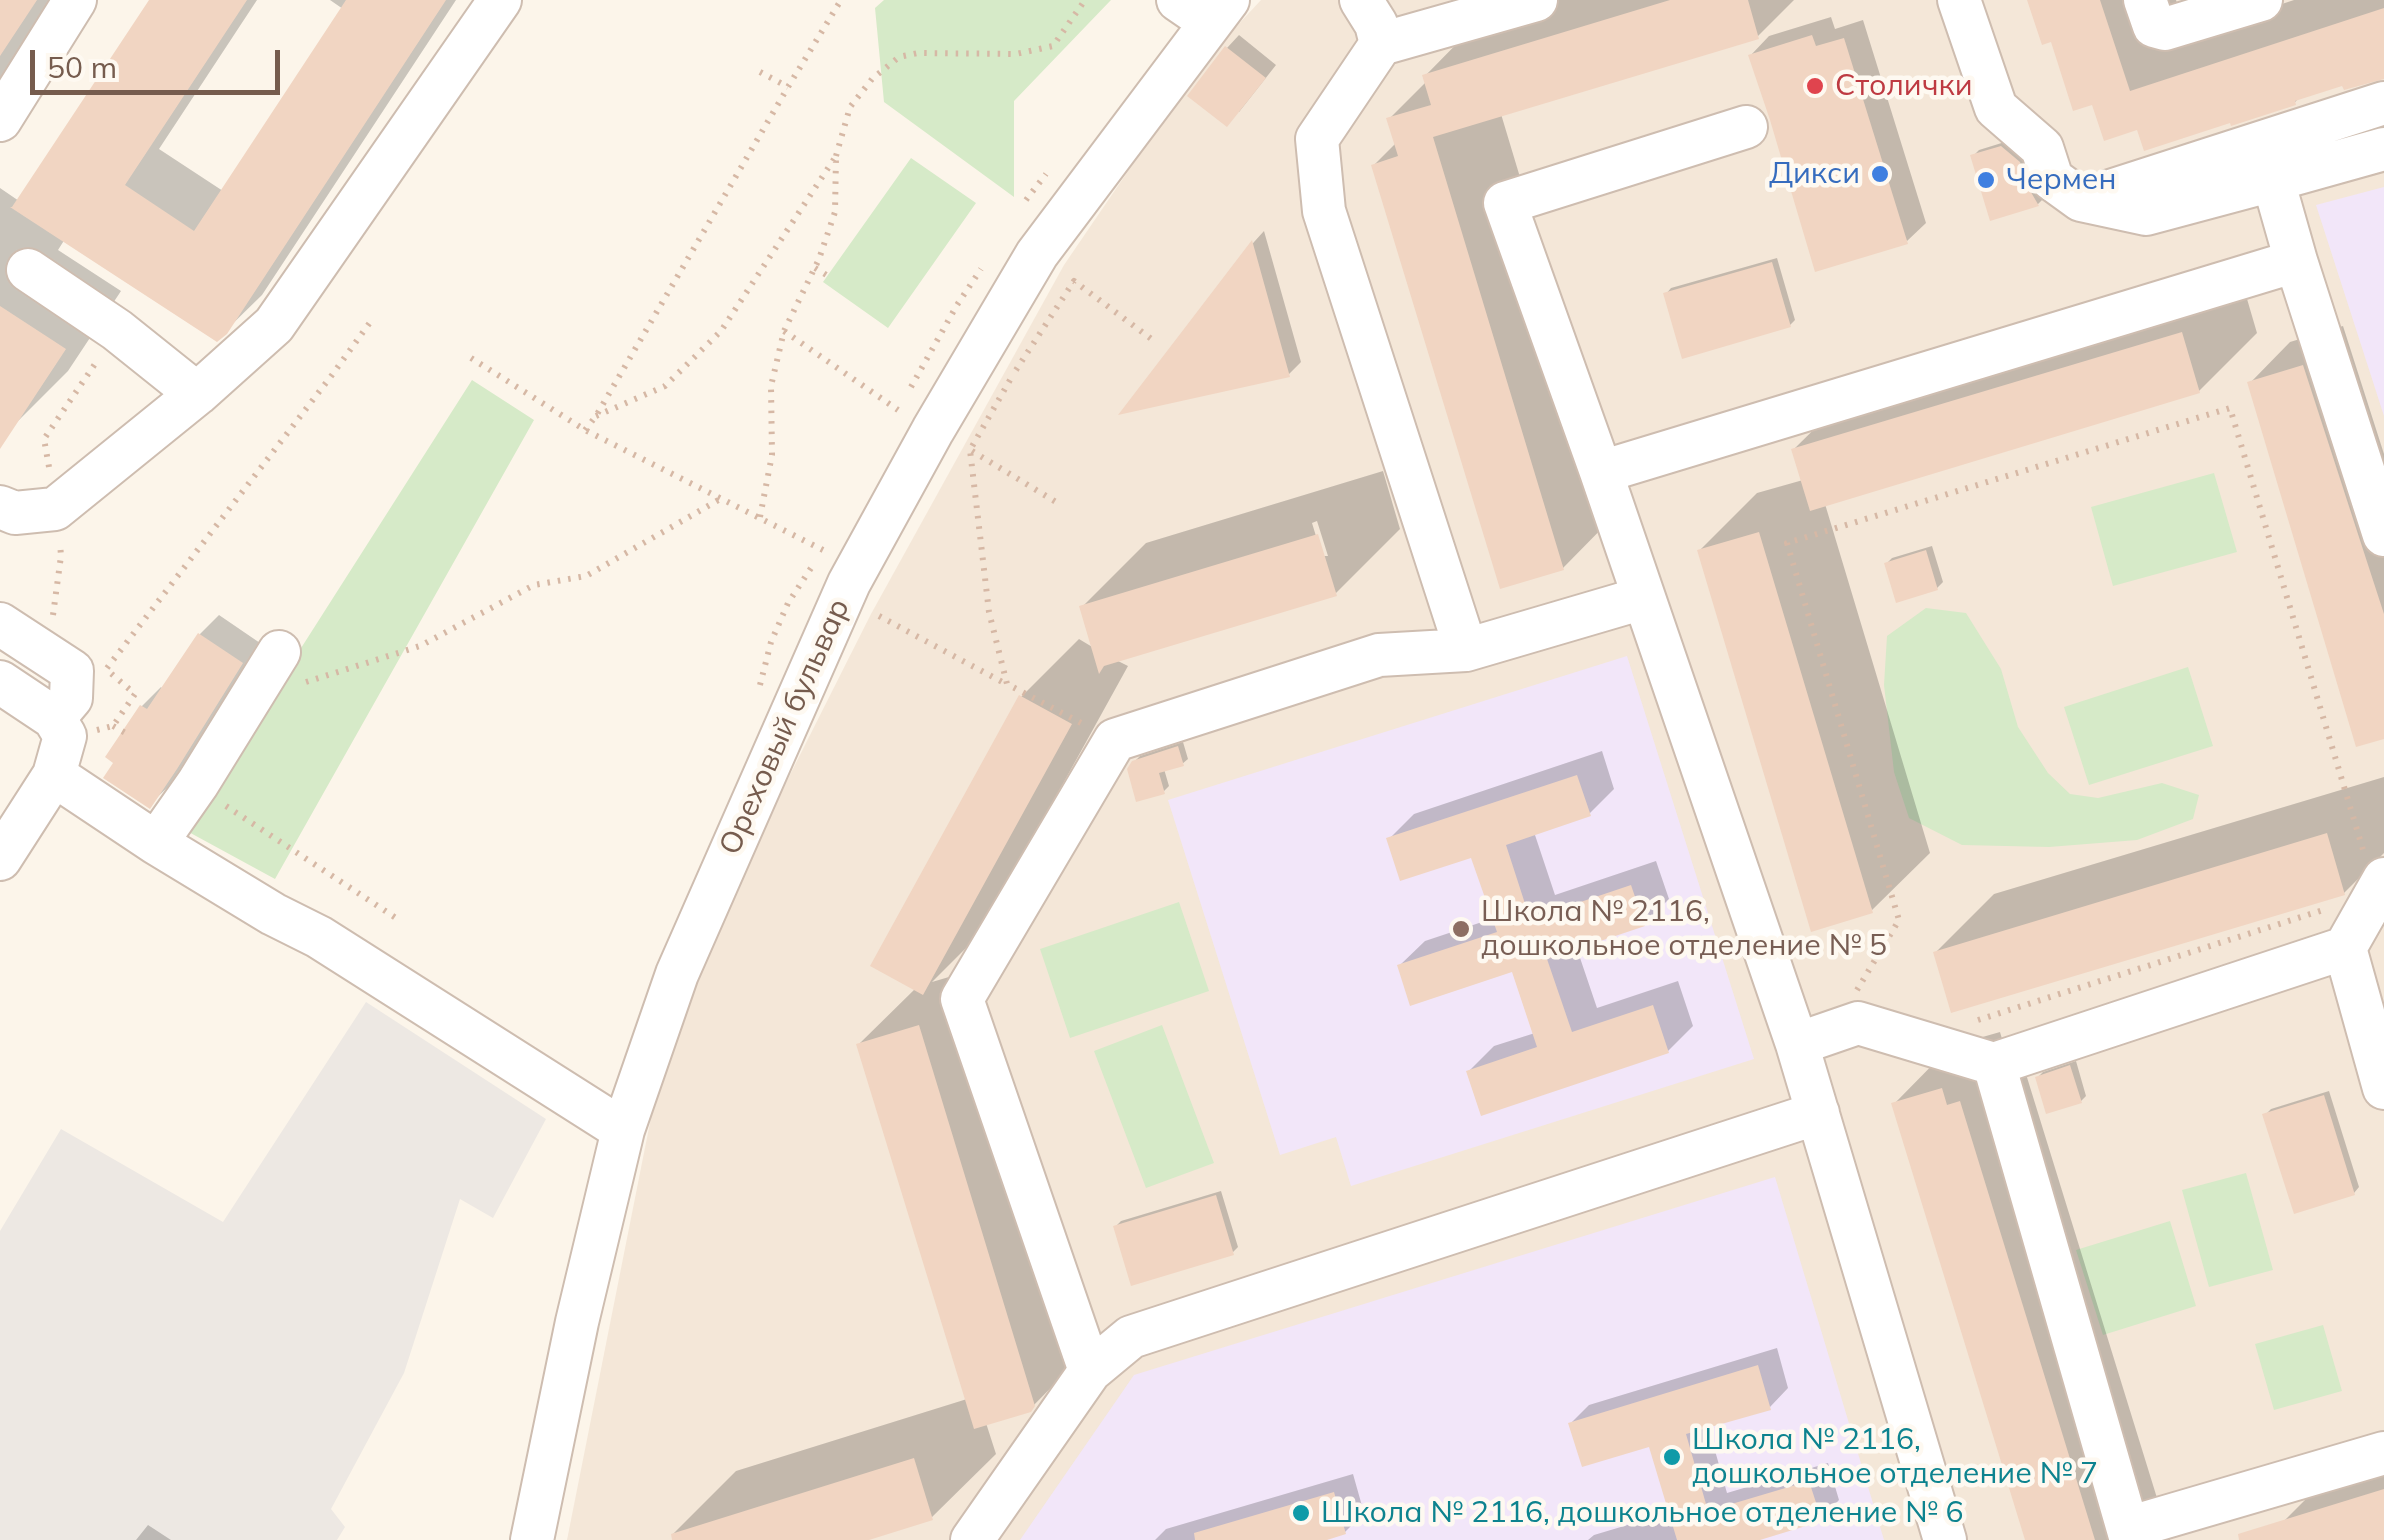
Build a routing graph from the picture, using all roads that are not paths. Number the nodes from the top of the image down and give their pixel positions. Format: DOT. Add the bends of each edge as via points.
graph roads {
  1 [pos="75,0"];
  2 [pos="500,0"];
  3 [pos="1361,0"];
  4 [pos="1536,0"];
  5 [pos="1958,0"];
  6 [pos="2146,0"];
  7 [pos="2260,0"];
  8 [pos="1205,7"];
  9 [pos="1381,44"];
  10 [pos="2384,103"];
  11 [pos="0,120"];
  12 [pos="1746,127"];
  13 [pos="2384,150"];
  14 [pos="2274,180"];
  15 [pos="2081,200"];
  16 [pos="13,260"];
  17 [pos="2296,261"];
  18 [pos="197,394"];
  19 [pos="1601,472"];
  20 [pos="0,507"];
  21 [pos="2384,535"];
  22 [pos="1643,598"];
  23 [pos="0,624"];
  24 [pos="1466,650"];
  25 [pos="292,667"];
  26 [pos="0,682"];
  27 [pos="54,718"];
  28 [pos="54,775"];
  29 [pos="156,843"];
  30 [pos="0,859"];
  31 [pos="2380,886"];
  32 [pos="2345,948"];
  33 [pos="1814,1039"];
  34 [pos="1994,1064"];
  35 [pos="2384,1088"];
  36 [pos="1818,1112"];
  37 [pos="624,1130"];
  38 [pos="1090,1371"];
  39 [pos="2384,1453"];
  40 [pos="2130,1534"];
  41 [pos="532,1540"];
  42 [pos="972,1540"];
  43 [pos="1945,1540"];
  1 -- 11 [label="street"];
  2 -- 18 [label="street" via="274,325"];
  3 -- 9 [label="street"];
  4 -- 9 [label="street"];
  5 -- 15 [label="street" via="1996,108 2042,148 2052,179"];
  6 -- 7 [label="street" via="2154,26 2165,29"];
  8 -- 37 [label="street, Ореховый бульвар" via="1038,254 848,583 676,974"];
  9 -- 24 [label="street" via="1317,139 1324,212"];
  10 -- 15 [label="street"];
  12 -- 19 [label="street" via="1505,202"];
  13 -- 14 [label="street"];
  14 -- 15 [label="street" via="2146,214"];
  14 -- 17 [label="street"];
  16 -- 18 [label="street"];
  17 -- 19 [label="street"];
  17 -- 21 [label="street"];
  18 -- 20 [label="street" via="55,510 15,514"];
  19 -- 22 [label="street"];
  22 -- 24 [label="street"];
  22 -- 33 [label="street"];
  23 -- 27 [label="street" via="72,671 71,698"];
  24 -- 38 [label="street" via="1379,654 1115,740 962,999"];
  25 -- 29 [label="street"];
  26 -- 27 [label="street"];
  27 -- 28 [label="street" via="65,736"];
  28 -- 29 [label="street"];
  28 -- 30 [label="street"];
  29 -- 37 [label="street" via="319,937"];
  31 -- 32 [label="street"];
  32 -- 34 [label="street"];
  32 -- 35 [label="street"];
  33 -- 34 [label="street" via="1858,1024"];
  33 -- 36 [label="street"];
  34 -- 40 [label="street"];
  36 -- 38 [label="street" via="1131,1337"];
  36 -- 43 [label="street"];
  37 -- 41 [label="street, Ореховый бульвар"];
  38 -- 42 [label="street"];
  39 -- 40 [label="street"];
}
